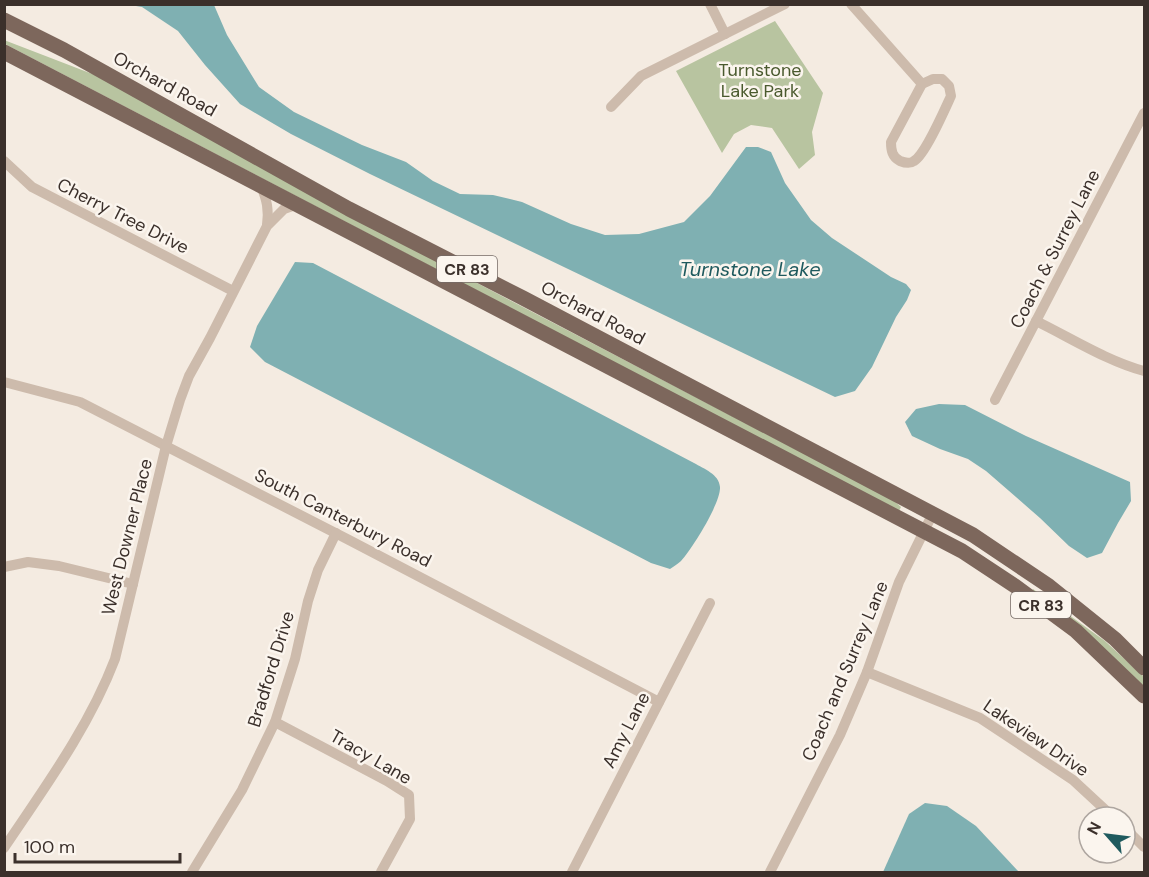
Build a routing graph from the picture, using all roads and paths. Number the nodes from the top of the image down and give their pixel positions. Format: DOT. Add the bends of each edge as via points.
graph roads {
  1 [pos="710,4"];
  2 [pos="785,4"];
  3 [pos="851,4"];
  4 [pos="4,20"];
  5 [pos="725,34"];
  6 [pos="4,52"];
  7 [pos="922,84"];
  8 [pos="611,107"];
  9 [pos="1144,113"];
  10 [pos="4,161"];
  11 [pos="261,186"];
  12 [pos="298,204"];
  13 [pos="267,226"];
  14 [pos="233,291"];
  15 [pos="1036,321"];
  16 [pos="1144,371"];
  17 [pos="4,382"];
  18 [pos="995,400"];
  19 [pos="166,446"];
  20 [pos="933,513"];
  21 [pos="924,531"];
  22 [pos="336,533"];
  23 [pos="4,567"];
  24 [pos="133,584"];
  25 [pos="710,603"];
  26 [pos="1144,668"];
  27 [pos="867,672"];
  28 [pos="1144,696"];
  29 [pos="659,702"];
  30 [pos="275,722"];
  31 [pos="1100,805"];
  32 [pos="4,848"];
  33 [pos="192,873"];
  34 [pos="381,873"];
  35 [pos="572,873"];
  36 [pos="770,873"];
  1 -- 5 [label="street"];
  2 -- 5 [label="street"];
  3 -- 7 [label="street"];
  4 -- 20 [label="main road, Orchard Road / CR 83" via="349,209"];
  5 -- 8 [label="street" via="641,76"];
  6 -- 11 [label="main road, CR 83"];
  7 -- 7 [label="street" via="891,141 891,151 897,160 906,163 915,161 922,153 951,96 942,79"];
  9 -- 15 [label="street, Coach & Surrey Lane"];
  10 -- 14 [label="street, Cherry Tree Drive" via="32,187"];
  11 -- 12 [label="main road, CR 83"];
  11 -- 13 [label="street" via="269,213"];
  12 -- 13 [label="street, West Downer Place" via="284,209"];
  12 -- 21 [label="main road, CR 83"];
  13 -- 14 [label="street, West Downer Place"];
  14 -- 19 [label="street, West Downer Place" via="189,376"];
  15 -- 16 [label="street"];
  15 -- 18 [label="street, Coach & Surrey Lane"];
  17 -- 19 [label="street, South Canterbury Road" via="80,402"];
  19 -- 22 [label="street, South Canterbury Road"];
  19 -- 24 [label="street, West Downer Place"];
  20 -- 21 [label="street, Coach and Surrey Lane"];
  20 -- 26 [label="main road, Orchard Road / CR 83" via="974,535 1049,586 1115,639"];
  21 -- 27 [label="street, Coach and Surrey Lane" via="900,582"];
  21 -- 28 [label="main road, CR 83" via="988,568 1076,631"];
  22 -- 29 [label="street, South Canterbury Road"];
  22 -- 30 [label="street, Bradford Drive" via="318,570"];
  23 -- 24 [label="street" via="28,562"];
  24 -- 32 [label="street, West Downer Place" via="105,686"];
  25 -- 29 [label="street, Amy Lane"];
  27 -- 31 [label="street, Lakeview Drive" via="980,718 1073,780"];
  27 -- 36 [label="street, Coach and Surrey Lane" via="840,735"];
  29 -- 35 [label="street, Amy Lane"];
  30 -- 33 [label="street, Bradford Drive" via="242,790"];
  30 -- 34 [label="street, Tracy Lane" via="409,795 411,819"];
}
